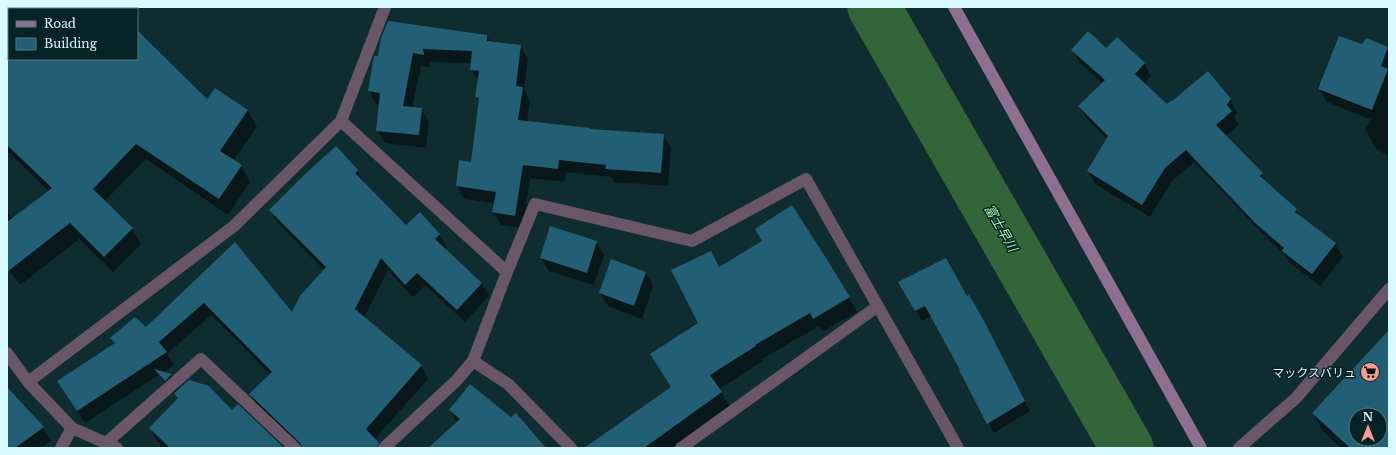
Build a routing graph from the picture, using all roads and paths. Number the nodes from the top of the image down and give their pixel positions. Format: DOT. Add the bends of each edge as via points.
graph roads {
  1 [pos="385,7"];
  2 [pos="954,7"];
  3 [pos="341,121"];
  4 [pos="507,272"];
  5 [pos="1389,289"];
  6 [pos="878,306"];
  7 [pos="7,353"];
  8 [pos="473,361"];
  9 [pos="28,382"];
  10 [pos="72,428"];
  11 [pos="106,443"];
  12 [pos="61,448"];
  13 [pos="117,448"];
  14 [pos="295,448"];
  15 [pos="384,448"];
  16 [pos="571,448"];
  17 [pos="681,448"];
  18 [pos="958,448"];
  19 [pos="1201,448"];
  20 [pos="1239,448"];
  1 -- 3 [label="street"];
  2 -- 19 [label="street"];
  3 -- 4 [label="street"];
  3 -- 9 [label="street" via="234,226"];
  4 -- 6 [label="street" via="535,204 692,241 806,179"];
  4 -- 8 [label="street"];
  5 -- 20 [label="street" via="1296,398"];
  6 -- 17 [label="street"];
  6 -- 18 [label="street"];
  7 -- 9 [label="street"];
  8 -- 15 [label="street"];
  8 -- 16 [label="street" via="508,384"];
  9 -- 10 [label="street"];
  10 -- 11 [label="street"];
  10 -- 12 [label="street"];
  11 -- 13 [label="street"];
  11 -- 14 [label="street" via="201,359"];
}
